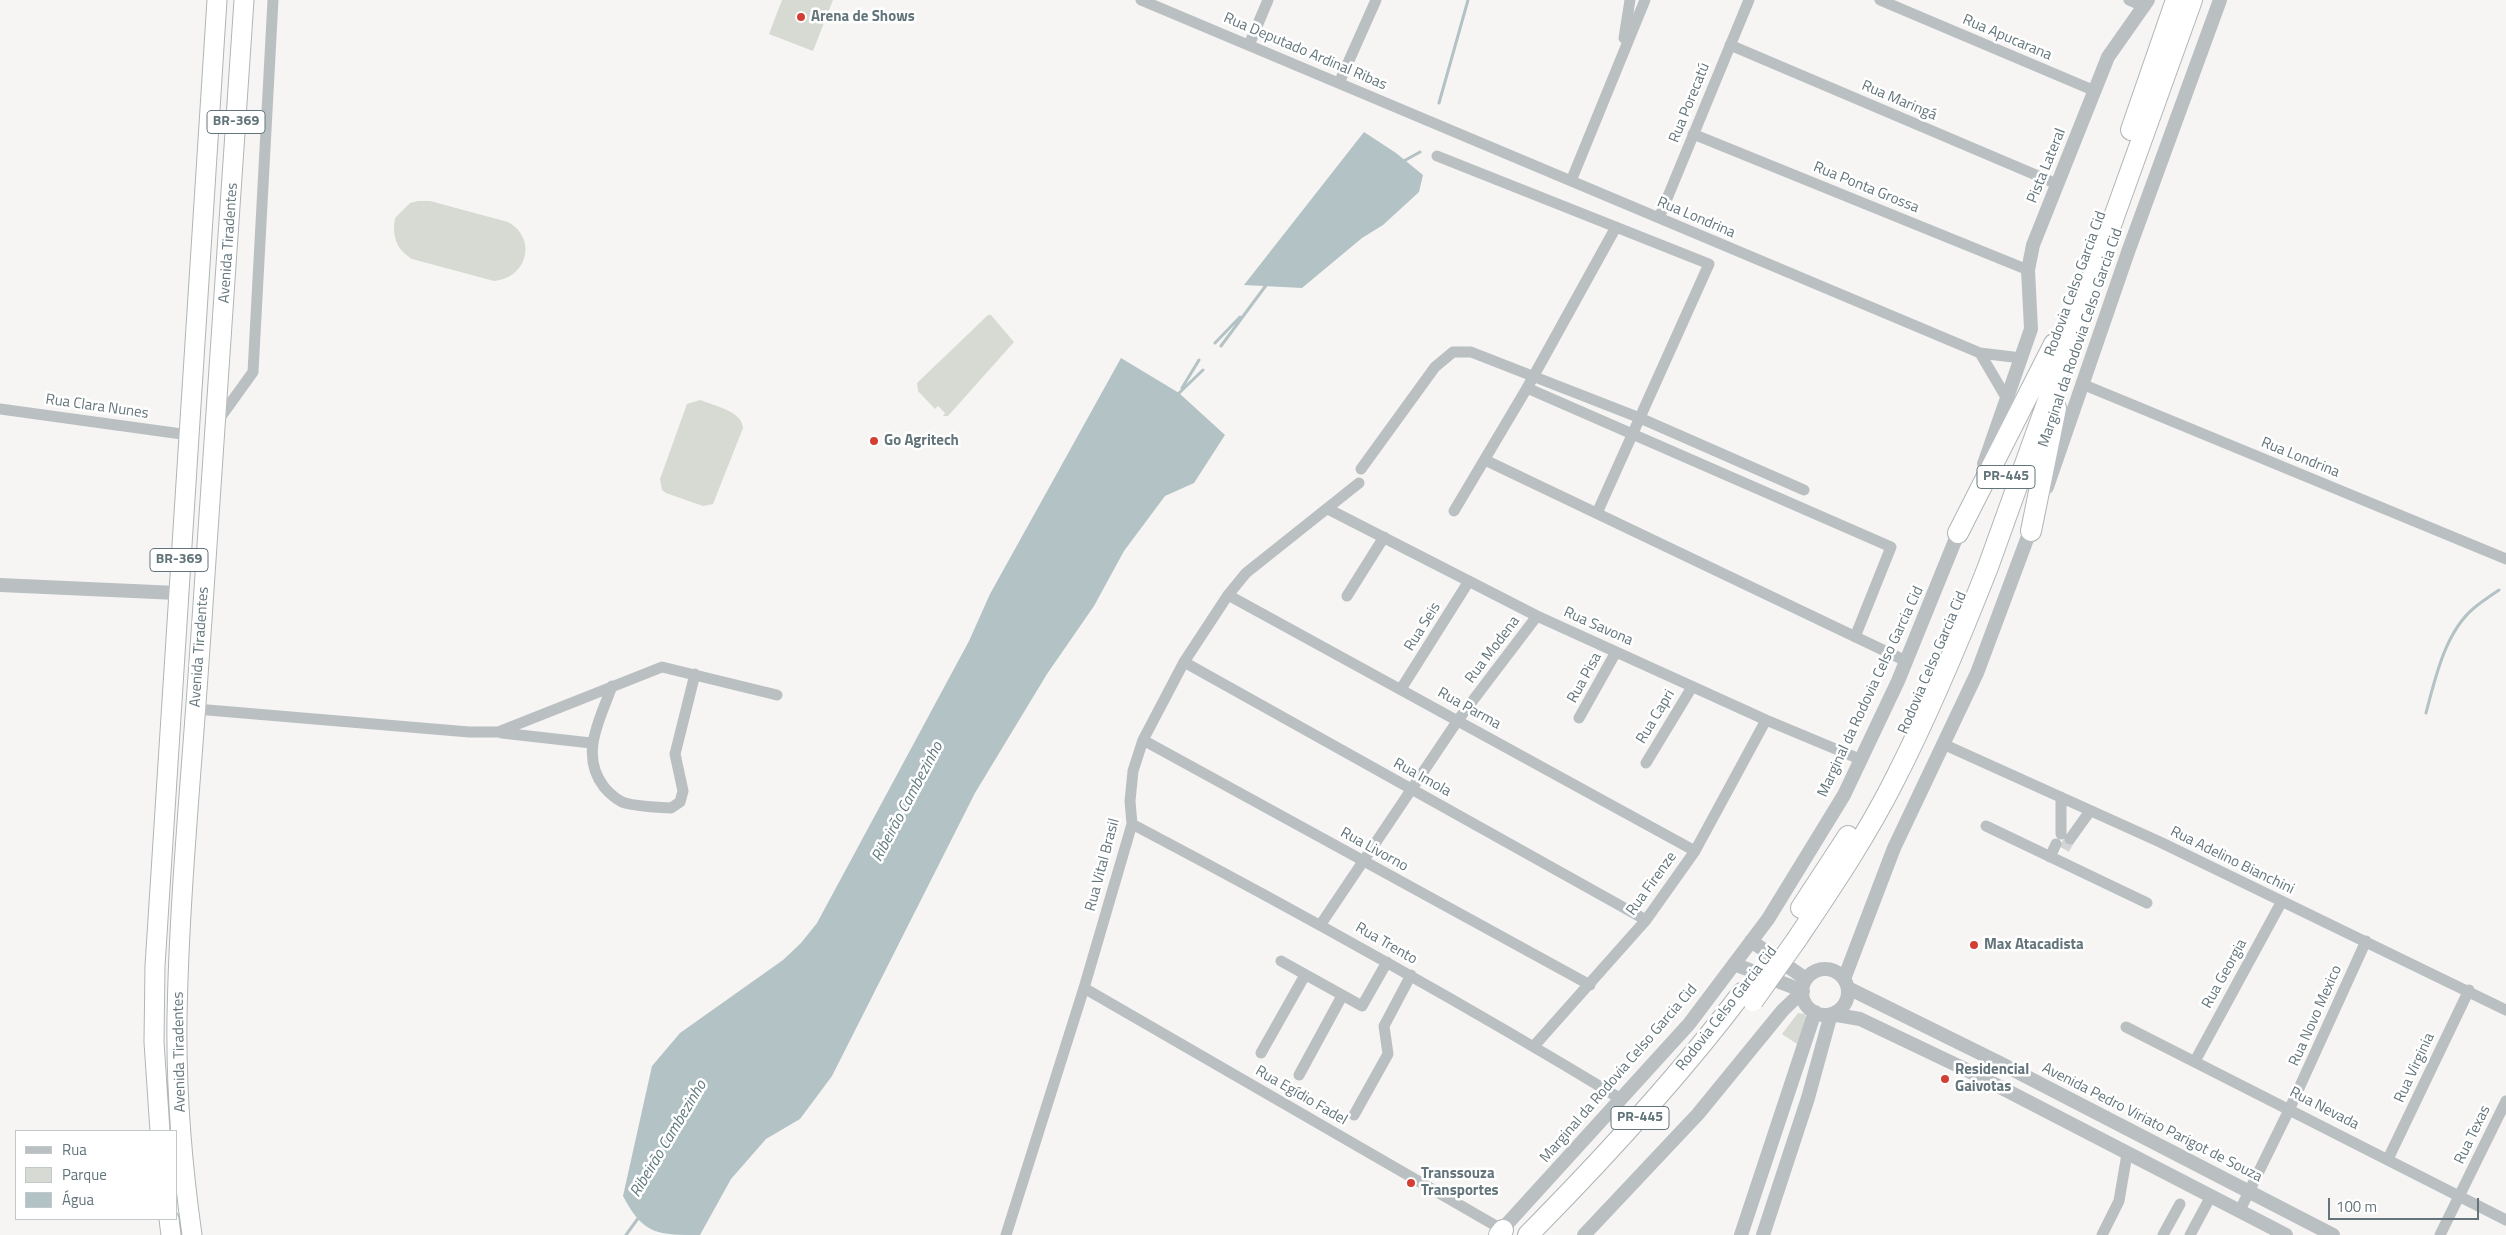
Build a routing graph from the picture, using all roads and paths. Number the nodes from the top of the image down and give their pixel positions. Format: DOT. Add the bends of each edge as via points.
graph roads {
  1 [pos="217,0"];
  2 [pos="244,0"];
  3 [pos="273,0"];
  4 [pos="1141,0"];
  5 [pos="1268,0"];
  6 [pos="1376,0"];
  7 [pos="1630,0"];
  8 [pos="1645,0"];
  9 [pos="1749,0"];
  10 [pos="1880,0"];
  11 [pos="2129,0"];
  12 [pos="2176,0"];
  13 [pos="2192,0"];
  14 [pos="2220,0"];
  15 [pos="2146,3"];
  16 [pos="1160,4"];
  17 [pos="1249,45"];
  18 [pos="1730,45"];
  19 [pos="1621,57"];
  20 [pos="1339,84"];
  21 [pos="2095,91"];
  22 [pos="1401,109"];
  23 [pos="1694,134"];
  24 [pos="1436,156"];
  25 [pos="1571,181"];
  26 [pos="2057,184"];
  27 [pos="1659,218"];
  28 [pos="1616,227"];
  29 [pos="2028,270"];
  30 [pos="2062,343"];
  31 [pos="1980,353"];
  32 [pos="2021,358"];
  33 [pos="1533,376"];
  34 [pos="2082,384"];
  35 [pos="1527,388"];
  36 [pos="2007,399"];
  37 [pos="0,408"];
  38 [pos="1640,418"];
  39 [pos="216,423"];
  40 [pos="1633,434"];
  41 [pos="189,436"];
  42 [pos="1485,460"];
  43 [pos="1361,469"];
  44 [pos="1359,483"];
  45 [pos="1804,490"];
  46 [pos="1328,509"];
  47 [pos="1454,511"];
  48 [pos="1597,514"];
  49 [pos="2030,531"];
  50 [pos="1958,534"];
  51 [pos="1384,537"];
  52 [pos="2506,559"];
  53 [pos="1469,582"];
  54 [pos="0,585"];
  55 [pos="177,593"];
  56 [pos="1228,595"];
  57 [pos="1347,596"];
  58 [pos="1537,616"];
  59 [pos="1855,636"];
  60 [pos="1616,652"];
  61 [pos="1906,661"];
  62 [pos="1184,662"];
  63 [pos="695,674"];
  64 [pos="612,686"];
  65 [pos="1692,686"];
  66 [pos="1401,689"];
  67 [pos="777,695"];
  68 [pos="196,709"];
  69 [pos="1580,718"];
  70 [pos="1458,720"];
  71 [pos="1766,720"];
  72 [pos="498,732"];
  73 [pos="1143,740"];
  74 [pos="591,743"];
  75 [pos="1943,744"];
  76 [pos="1862,760"];
  77 [pos="1646,763"];
  78 [pos="1411,789"];
  79 [pos="2061,797"];
  80 [pos="2090,811"];
  81 [pos="1132,824"];
  82 [pos="1986,826"];
  83 [pos="2063,842"];
  84 [pos="1695,851"];
  85 [pos="2055,859"];
  86 [pos="1363,861"];
  87 [pos="2282,902"];
  88 [pos="2148,903"];
  89 [pos="1646,920"];
  90 [pos="1321,924"];
  91 [pos="1751,941"];
  92 [pos="2366,941"];
  93 [pos="1281,961"];
  94 [pos="1387,962"];
  95 [pos="1734,964"];
  96 [pos="1306,975"];
  97 [pos="1411,975"];
  98 [pos="1846,984"];
  99 [pos="1590,985"];
  100 [pos="1804,985"];
  101 [pos="1084,988"];
  102 [pos="2469,990"];
  103 [pos="1342,996"];
  104 [pos="1748,997"];
  105 [pos="2506,1010"];
  106 [pos="1815,1012"];
  107 [pos="1831,1014"];
  108 [pos="2126,1027"];
  109 [pos="1534,1046"];
  110 [pos="1261,1053"];
  111 [pos="2195,1061"];
  112 [pos="1998,1062"];
  113 [pos="1967,1070"];
  114 [pos="1299,1075"];
  115 [pos="1621,1099"];
  116 [pos="2506,1101"];
  117 [pos="2290,1108"];
  118 [pos="1354,1115"];
  119 [pos="160,1130"];
  120 [pos="2127,1154"];
  121 [pos="2388,1159"];
  122 [pos="2249,1191"];
  123 [pos="2211,1196"];
  124 [pos="2461,1196"];
  125 [pos="2180,1204"];
  126 [pos="2240,1210"];
  127 [pos="169,1220"];
  128 [pos="2506,1220"];
  129 [pos="1009,1233"];
  130 [pos="1500,1233"];
  131 [pos="171,1235"];
  132 [pos="192,1235"];
  133 [pos="1528,1235"];
  134 [pos="1545,1235"];
  135 [pos="1584,1235"];
  136 [pos="1740,1235"];
  137 [pos="1763,1235"];
  138 [pos="2102,1235"];
  139 [pos="2163,1235"];
  140 [pos="2190,1235"];
  141 [pos="2286,1235"];
  142 [pos="2333,1235"];
  143 [pos="2440,1235"];
  1 -- 41 [label="highway, Avenida Tiradentes / BR-369"];
  2 -- 39 [label="highway, Avenida Tiradentes / BR-369"];
  3 -- 39 [label="street" via="252,372"];
  4 -- 16 [label="street, Rua Deputado Ardinal Ribas"];
  5 -- 17 [label="street"];
  6 -- 20 [label="street"];
  7 -- 19 [label="street"];
  8 -- 19 [label="street"];
  9 -- 18 [label="street, Rua Porecatú"];
  10 -- 21 [label="street, Rua Apucarana"];
  11 -- 15 [label="street"];
  12 -- 30 [label="highway, Rodovia Celso Garcia Cid / PR-445"];
  13 -- 30 [label="highway, Rodovia Celso Garcia Cid / PR-445"];
  14 -- 34 [label="street, Marginal da Rodovia Celso Garcia Cid"];
  15 -- 21 [label="street, Pista Lateral" via="2108,58"];
  16 -- 17 [label="street, Rua Deputado Ardinal Ribas"];
  17 -- 20 [label="street, Rua Deputado Ardinal Ribas"];
  18 -- 23 [label="street, Rua Porecatú"];
  18 -- 26 [label="street, Rua Maringá"];
  19 -- 25 [label="street"];
  20 -- 22 [label="street, Rua Deputado Ardinal Ribas"];
  21 -- 26 [label="street, Pista Lateral"];
  22 -- 25 [label="street, Rua Londrina"];
  23 -- 27 [label="street, Rua Porecatú"];
  23 -- 29 [label="street, Rua Ponta Grossa"];
  24 -- 28 [label="street"];
  25 -- 27 [label="street, Rua Londrina"];
  26 -- 29 [label="street, Pista Lateral" via="2033,245"];
  27 -- 31 [label="street, Rua Londrina"];
  28 -- 33 [label="street"];
  28 -- 38 [label="street" via="1709,264"];
  29 -- 32 [label="street, Pista Lateral" via="2031,329"];
  30 -- 49 [label="highway"];
  30 -- 50 [label="highway"];
  30 -- 104 [label="highway, Rodovia Celso Garcia Cid / PR-445, bridge" via="1988,567 1934,699 1893,784 1838,878 1791,935"];
  31 -- 32 [label="street, Rua Londrina"];
  31 -- 36 [label="street"];
  32 -- 36 [label="street, Marginal da Rodovia Celso Garcia Cid"];
  33 -- 35 [label="street"];
  33 -- 38 [label="street"];
  33 -- 43 [label="street" via="1472,352 1452,352 1435,367"];
  34 -- 49 [label="street, Marginal da Rodovia Celso Garcia Cid"];
  34 -- 52 [label="street, Rua Londrina"];
  35 -- 40 [label="street"];
  35 -- 42 [label="street"];
  36 -- 50 [label="street, Marginal da Rodovia Celso Garcia Cid"];
  37 -- 41 [label="street, Rua Clara Nunes"];
  38 -- 40 [label="street"];
  38 -- 45 [label="street"];
  39 -- 68 [label="highway, Avenida Tiradentes / BR-369"];
  40 -- 48 [label="street"];
  40 -- 59 [label="street" via="1891,547"];
  41 -- 55 [label="highway, Avenida Tiradentes / BR-369"];
  42 -- 47 [label="street"];
  42 -- 48 [label="street"];
  44 -- 46 [label="street, Rua Vital Brasil"];
  46 -- 51 [label="street, Rua Savona"];
  46 -- 56 [label="street, Rua Vital Brasil" via="1246,573"];
  48 -- 59 [label="street"];
  49 -- 75 [label="street, Marginal da Rodovia Celso Garcia Cid" via="1977,673"];
  50 -- 61 [label="street, Marginal da Rodovia Celso Garcia Cid"];
  51 -- 53 [label="street, Rua Savona"];
  51 -- 57 [label="street"];
  53 -- 58 [label="street, Rua Savona"];
  53 -- 66 [label="street, Rua Seis"];
  54 -- 55 [label="street"];
  55 -- 119 [label="highway, Avenida Tiradentes / BR-369" via="155,966 154,1042"];
  56 -- 62 [label="street, Rua Vital Brasil"];
  56 -- 66 [label="street, Rua Parma"];
  58 -- 60 [label="street, Rua Savona"];
  58 -- 70 [label="street, Rua Modena"];
  59 -- 61 [label="street"];
  60 -- 65 [label="street, Rua Savona"];
  60 -- 69 [label="street, Rua Pisa"];
  61 -- 76 [label="street, Marginal da Rodovia Celso Garcia Cid"];
  62 -- 73 [label="street, Rua Vital Brasil"];
  62 -- 78 [label="street, Rua Imola"];
  63 -- 64 [label="street" via="662,667"];
  63 -- 67 [label="street"];
  63 -- 74 [label="street" via="676,754 683,791 680,802 671,808 623,803 607,791 592,763"];
  64 -- 72 [label="street"];
  64 -- 74 [label="street"];
  65 -- 71 [label="street, Rua Savona"];
  65 -- 77 [label="street, Rua Capri"];
  66 -- 70 [label="street, Rua Parma"];
  68 -- 72 [label="street"];
  68 -- 132 [label="highway, Avenida Tiradentes / BR-369" via="187,815 177,1020 181,1117"];
  70 -- 78 [label="street, Rua Modena"];
  70 -- 84 [label="street, Rua Parma"];
  71 -- 76 [label="street, Rua Savona"];
  71 -- 84 [label="street, Rua Firenze"];
  72 -- 74 [label="street"];
  73 -- 81 [label="street, Rua Vital Brasil" via="1133,771"];
  73 -- 86 [label="street, Rua Livorno"];
  75 -- 79 [label="street, Rua Adelino Bianchini"];
  75 -- 98 [label="street, Marginal da Rodovia Celso Garcia Cid" via="1894,848"];
  76 -- 91 [label="street, Marginal da Rodovia Celso Garcia Cid" via="1768,919"];
  78 -- 86 [label="street, Rua Modena"];
  78 -- 89 [label="street, Rua Imola"];
  79 -- 80 [label="street, Rua Adelino Bianchini"];
  79 -- 83 [label="street"];
  80 -- 83 [label="street"];
  80 -- 87 [label="street, Rua Adelino Bianchini"];
  81 -- 90 [label="street, Rua Trento"];
  81 -- 101 [label="street, Rua Vital Brasil"];
  82 -- 85 [label="street"];
  83 -- 85 [label="street"];
  84 -- 89 [label="street, Rua Firenze"];
  85 -- 88 [label="street"];
  86 -- 90 [label="street, Rua Modena"];
  86 -- 99 [label="street, Rua Livorno"];
  87 -- 92 [label="street, Rua Adelino Bianchini"];
  87 -- 111 [label="street, Rua Georgia"];
  89 -- 99 [label="street, Rua Firenze"];
  90 -- 94 [label="street, Rua Trento"];
  91 -- 95 [label="street, Marginal da Rodovia Celso Garcia Cid"];
  91 -- 100 [label="street"];
  92 -- 102 [label="street, Rua Adelino Bianchini"];
  92 -- 117 [label="street, Rua Novo Mexico"];
  93 -- 96 [label="street"];
  94 -- 97 [label="street, Rua Trento"];
  94 -- 103 [label="street" via="1362,1006"];
  95 -- 100 [label="street"];
  95 -- 115 [label="street, Marginal da Rodovia Celso Garcia Cid" via="1689,1024"];
  96 -- 103 [label="street"];
  96 -- 110 [label="street"];
  97 -- 109 [label="street, Rua Trento"];
  97 -- 118 [label="street" via="1384,1026 1386,1059"];
  98 -- 100 [label="street" via="1837,972 1828,969 1814,972"];
  98 -- 107 [label="street" via="1844,1004"];
  98 -- 112 [label="street, Avenida Pedro Viriato Parigot de Souza"];
  99 -- 109 [label="street, Rua Firenze"];
  100 -- 106 [label="street" via="1807,1005"];
  100 -- 135 [label="street" via="1698,1114"];
  101 -- 129 [label="street, Rua Vital Brasil"];
  101 -- 130 [label="street, Rua Egídio Fadel"];
  102 -- 105 [label="street, Rua Adelino Bianchini"];
  102 -- 121 [label="street, Rua Virginia"];
  103 -- 114 [label="street"];
  104 -- 133 [label="highway, Rodovia Celso Garcia Cid / PR-445" via="1706,1040 1639,1119"];
  104 -- 134 [label="highway, Rodovia Celso Garcia Cid / PR-445" via="1668,1106"];
  106 -- 107 [label="street"];
  106 -- 136 [label="street"];
  107 -- 113 [label="street" via="1860,1019"];
  107 -- 137 [label="street" via="1808,1098"];
  108 -- 111 [label="street, Rua Nevada"];
  109 -- 115 [label="street, Rua Trento"];
  111 -- 117 [label="street, Rua Nevada"];
  112 -- 113 [label="street" via="1994,1072"];
  112 -- 122 [label="street, Avenida Pedro Viriato Parigot de Souza"];
  113 -- 120 [label="street"];
  115 -- 130 [label="street, Marginal da Rodovia Celso Garcia Cid"];
  116 -- 124 [label="street, Rua Texas"];
  117 -- 121 [label="street, Rua Nevada"];
  117 -- 122 [label="street, Rua Novo Mexico"];
  120 -- 123 [label="street"];
  120 -- 138 [label="street" via="2119,1201"];
  121 -- 124 [label="street, Rua Nevada"];
  122 -- 126 [label="street, Rua Novo Mexico"];
  122 -- 142 [label="street, Avenida Pedro Viriato Parigot de Souza"];
  123 -- 126 [label="street"];
  123 -- 140 [label="street"];
  124 -- 128 [label="street, Rua Nevada"];
  124 -- 143 [label="street, Rua Texas"];
  125 -- 139 [label="street"];
  126 -- 141 [label="street"];
  127 -- 131 [label="highway"];
}
